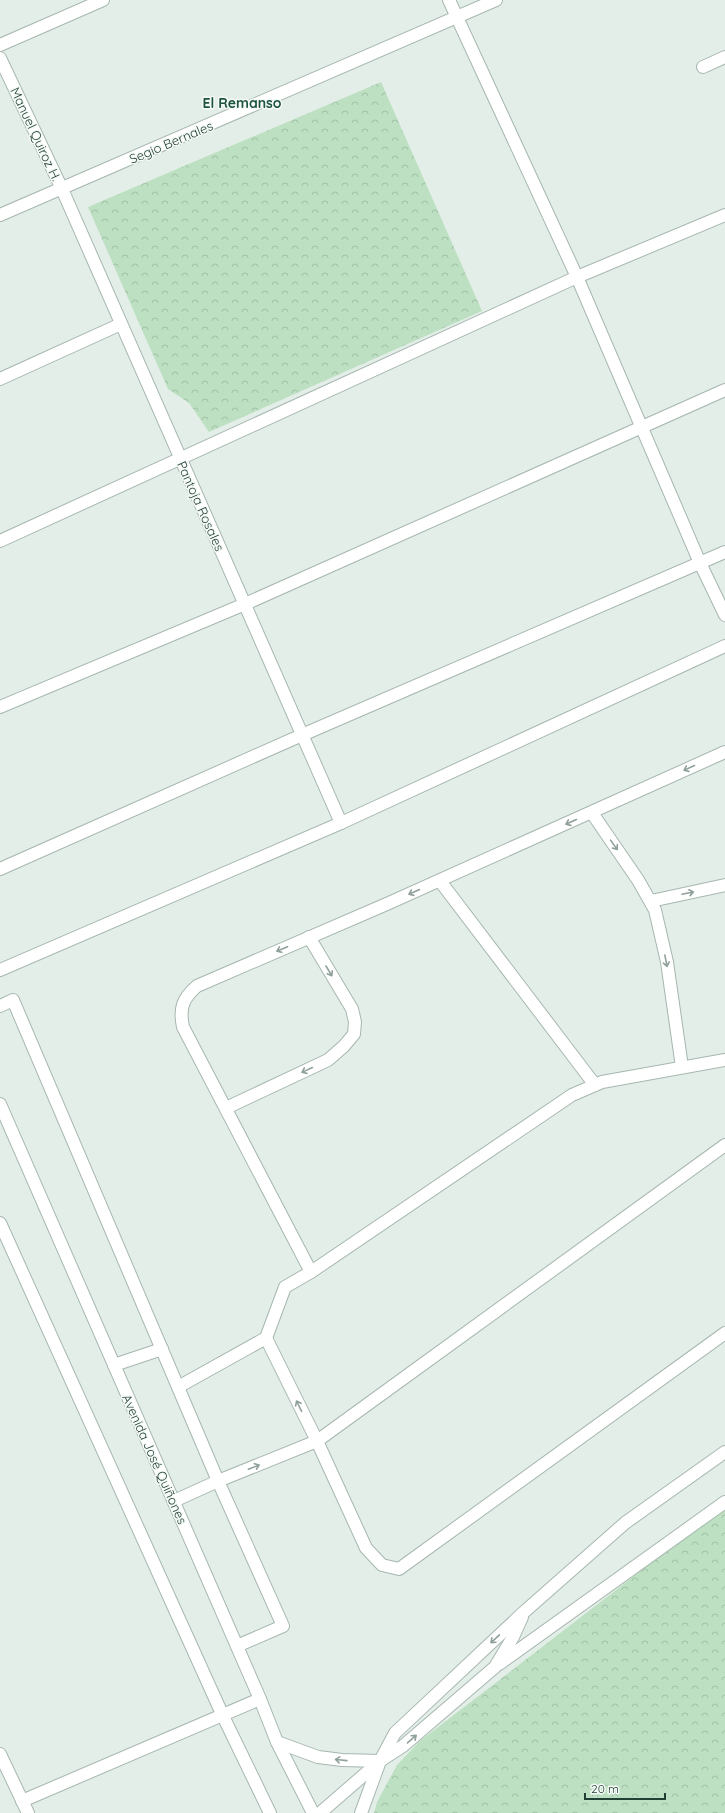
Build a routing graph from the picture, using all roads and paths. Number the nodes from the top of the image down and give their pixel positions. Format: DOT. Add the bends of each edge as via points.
graph roads {
  1 [pos="104,0"];
  2 [pos="449,0"];
  3 [pos="496,0"];
  4 [pos="456,18"];
  5 [pos="0,45"];
  6 [pos="725,57"];
  7 [pos="0,58"];
  8 [pos="703,67"];
  9 [pos="62,189"];
  10 [pos="0,215"];
  11 [pos="725,215"];
  12 [pos="577,277"];
  13 [pos="121,324"];
  14 [pos="0,379"];
  15 [pos="725,390"];
  16 [pos="642,427"];
  17 [pos="180,459"];
  18 [pos="0,541"];
  19 [pos="725,552"];
  20 [pos="700,563"];
  21 [pos="245,604"];
  22 [pos="725,615"];
  23 [pos="725,646"];
  24 [pos="0,707"];
  25 [pos="302,735"];
  26 [pos="725,752"];
  27 [pos="592,813"];
  28 [pos="341,823"];
  29 [pos="0,869"];
  30 [pos="440,881"];
  31 [pos="725,885"];
  32 [pos="651,901"];
  33 [pos="309,937"];
  34 [pos="0,970"];
  35 [pos="0,1006"];
  36 [pos="725,1060"];
  37 [pos="682,1067"];
  38 [pos="595,1085"];
  39 [pos="0,1104"];
  40 [pos="226,1108"];
  41 [pos="725,1145"];
  42 [pos="0,1223"];
  43 [pos="311,1272"];
  44 [pos="725,1334"];
  45 [pos="266,1338"];
  46 [pos="162,1349"];
  47 [pos="114,1365"];
  48 [pos="178,1387"];
  49 [pos="317,1441"];
  50 [pos="725,1452"];
  51 [pos="218,1481"];
  52 [pos="174,1501"];
  53 [pos="725,1502"];
  54 [pos="524,1612"];
  55 [pos="237,1646"];
  56 [pos="495,1667"];
  57 [pos="260,1699"];
  58 [pos="223,1716"];
  59 [pos="276,1742"];
  60 [pos="0,1754"];
  61 [pos="380,1761"];
  62 [pos="3,1769"];
  63 [pos="22,1801"];
  64 [pos="28,1813"];
  65 [pos="270,1813"];
  66 [pos="313,1813"];
  67 [pos="320,1813"];
  68 [pos="361,1813"];
  1 -- 5 [label="street"];
  2 -- 4 [label="street"];
  3 -- 4 [label="street, Segio Bernales"];
  4 -- 9 [label="street, Segio Bernales"];
  4 -- 12 [label="street"];
  6 -- 8 [label="street"];
  7 -- 9 [label="street, Manuel Quiroz H."];
  9 -- 10 [label="street, Segio Bernales"];
  9 -- 13 [label="street, Pantoja Rosales"];
  11 -- 12 [label="street"];
  12 -- 16 [label="street"];
  12 -- 17 [label="street"];
  13 -- 14 [label="street"];
  13 -- 17 [label="street, Pantoja Rosales"];
  15 -- 16 [label="street"];
  16 -- 20 [label="street"];
  16 -- 21 [label="street"];
  17 -- 18 [label="street"];
  17 -- 21 [label="street, Pantoja Rosales"];
  19 -- 20 [label="street"];
  20 -- 22 [label="street"];
  20 -- 25 [label="street"];
  21 -- 24 [label="street"];
  21 -- 25 [label="street, Pantoja Rosales"];
  23 -- 28 [label="street"];
  25 -- 28 [label="street, Pantoja Rosales"];
  25 -- 29 [label="street"];
  26 -- 27 [label="street, one-way"];
  27 -- 30 [label="street, one-way"];
  27 -- 32 [label="street, one-way"];
  28 -- 34 [label="street"];
  30 -- 33 [label="street, one-way"];
  30 -- 38 [label="street"];
  32 -- 31 [label="street, one-way"];
  32 -- 37 [label="street, one-way" via="667,962"];
  33 -- 40 [label="street, one-way" via="352,1009 354,1034 328,1060"];
  33 -- 40 [label="street, one-way" via="197,986 188,994 180,1014 183,1027"];
  35 -- 46 [label="street" via="13,1000"];
  36 -- 37 [label="street"];
  37 -- 38 [label="street"];
  38 -- 43 [label="street" via="572,1095"];
  39 -- 47 [label="street, Avenida José Quiñones"];
  40 -- 43 [label="street"];
  41 -- 49 [label="street"];
  42 -- 58 [label="street"];
  43 -- 45 [label="street" via="285,1287"];
  44 -- 49 [label="street" via="399,1569 382,1566 366,1548"];
  45 -- 48 [label="street"];
  49 -- 45 [label="street, one-way"];
  46 -- 47 [label="street"];
  46 -- 48 [label="street"];
  47 -- 52 [label="street, Avenida José Quiñones"];
  48 -- 51 [label="street"];
  51 -- 49 [label="street, one-way"];
  50 -- 54 [label="street" via="625,1523"];
  51 -- 52 [label="street"];
  51 -- 55 [label="street" via="283,1626"];
  52 -- 55 [label="street, Avenida José Quiñones"];
  53 -- 56 [label="street"];
  54 -- 56 [label="street"];
  54 -- 61 [label="street, one-way" via="395,1733"];
  55 -- 57 [label="street, Avenida José Quiñones"];
  61 -- 56 [label="street, one-way" via="402,1746"];
  57 -- 58 [label="street"];
  57 -- 59 [label="street, Avenida José Quiñones"];
  58 -- 63 [label="street"];
  58 -- 65 [label="street"];
  61 -- 59 [label="street, one-way" via="318,1757"];
  59 -- 66 [label="street, Avenida José Quiñones"];
  60 -- 62 [label="street"];
  61 -- 67 [label="street"];
  61 -- 68 [label="street"];
  62 -- 63 [label="street"];
  63 -- 64 [label="street"];
}
